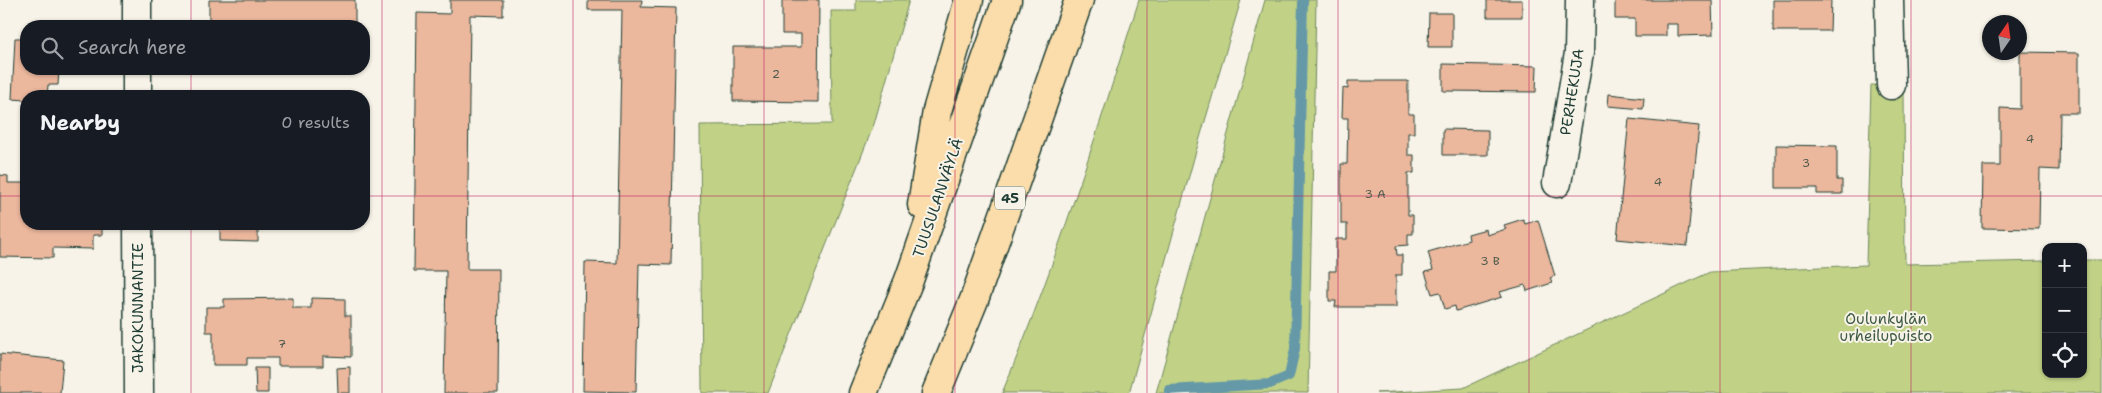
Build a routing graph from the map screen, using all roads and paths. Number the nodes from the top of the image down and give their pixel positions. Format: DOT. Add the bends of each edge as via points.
graph roads {
  1 [pos="137,0"];
  2 [pos="969,0"];
  3 [pos="1007,0"];
  4 [pos="1079,0"];
  5 [pos="1580,0"];
  6 [pos="1889,0"];
  7 [pos="137,20"];
  8 [pos="137,75"];
  9 [pos="1891,85"];
  10 [pos="137,90"];
  11 [pos="1557,183"];
  12 [pos="138,230"];
  13 [pos="909,280"];
  14 [pos="139,393"];
  15 [pos="863,393"];
  16 [pos="936,393"];
  1 -- 7 [label="street"];
  2 -- 13 [label="highway" via="937,111"];
  3 -- 13 [label="highway, TUUSULANVÄYLÄ"];
  4 -- 16 [label="highway, 45" via="974,300"];
  5 -- 11 [label="street, PERHEKUJA" via="1579,53"];
  6 -- 9 [label="street"];
  8 -- 10 [label="street"];
  12 -- 14 [label="street, JAKOKUNNANTIE"];
  13 -- 15 [label="highway, TUUSULANVÄYLÄ"];
}
